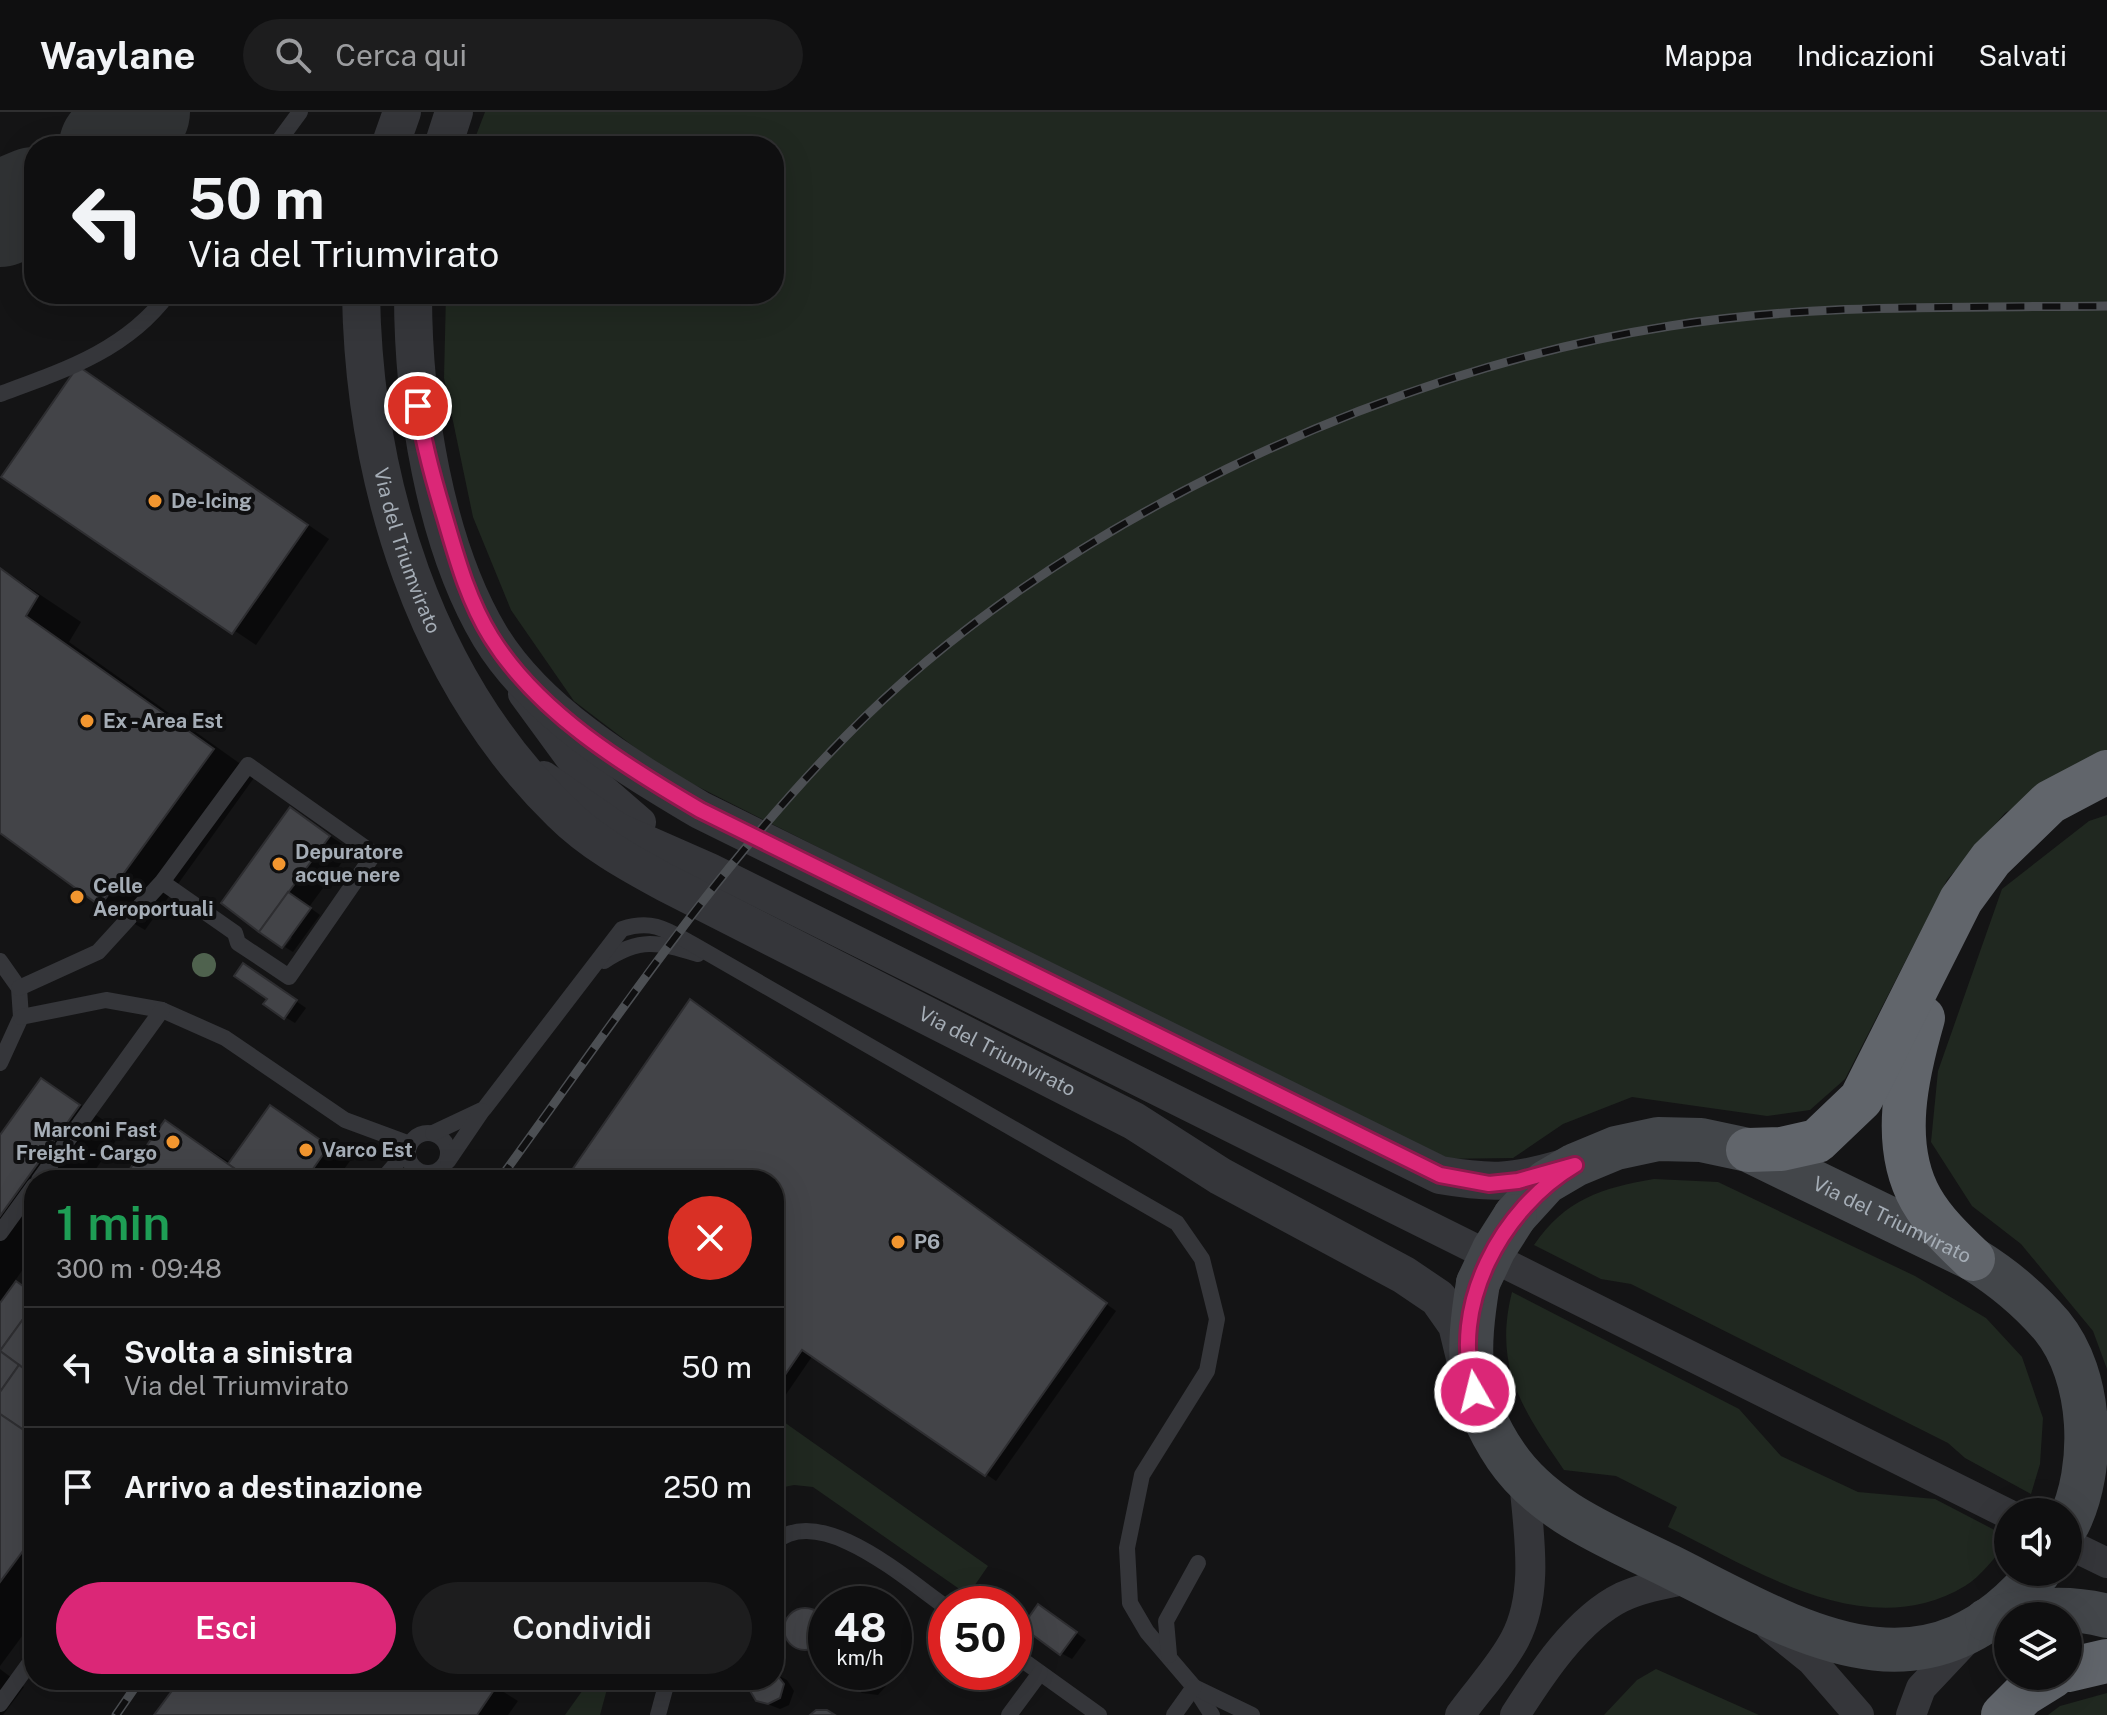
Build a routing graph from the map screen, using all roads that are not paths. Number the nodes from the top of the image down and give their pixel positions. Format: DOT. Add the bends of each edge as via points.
graph roads {
  1 [pos="300,112"];
  2 [pos="402,112"];
  3 [pos="454,112"];
  4 [pos="282,136"];
  5 [pos="394,136"];
  6 [pos="446,136"];
  7 [pos="159,304"];
  8 [pos="361,304"];
  9 [pos="413,304"];
  10 [pos="0,394"];
  11 [pos="491,637"];
  12 [pos="502,741"];
  13 [pos="2107,772"];
  14 [pos="710,868"];
  15 [pos="162,882"];
  16 [pos="1948,929"];
  17 [pos="0,961"];
  18 [pos="19,988"];
  19 [pos="162,1010"];
  20 [pos="21,1017"];
  21 [pos="0,1063"];
  22 [pos="484,1109"];
  23 [pos="433,1133"];
  24 [pos="409,1147"];
  25 [pos="1748,1150"];
  26 [pos="1575,1165"];
  27 [pos="444,1166"];
  28 [pos="46,1170"];
  29 [pos="390,1170"];
  30 [pos="418,1170"];
  31 [pos="438,1170"];
  32 [pos="24,1200"];
  33 [pos="0,1233"];
  34 [pos="1973,1259"];
  35 [pos="1470,1375"];
  36 [pos="1524,1479"];
  37 [pos="2085,1494"];
  38 [pos="1994,1507"];
  39 [pos="784,1539"];
  40 [pos="2082,1551"];
  41 [pos="1198,1563"];
  42 [pos="2107,1563"];
  43 [pos="1693,1578"];
  44 [pos="2026,1586"];
  45 [pos="928,1595"];
  46 [pos="1740,1604"];
  47 [pos="2107,1616"];
  48 [pos="1985,1621"];
  49 [pos="1171,1660"];
  50 [pos="2107,1661"];
  51 [pos="1032,1667"];
  52 [pos="2082,1667"];
  53 [pos="24,1671"];
  54 [pos="1040,1673"];
  55 [pos="1194,1687"];
  56 [pos="665,1690"];
  57 [pos="2030,1690"];
  58 [pos="0,1704"];
  59 [pos="658,1715"];
  60 [pos="1009,1715"];
  61 [pos="1099,1715"];
  62 [pos="1174,1715"];
  63 [pos="1212,1715"];
  64 [pos="1252,1715"];
  65 [pos="1460,1715"];
  66 [pos="1512,1715"];
  67 [pos="1859,1715"];
  68 [pos="1911,1715"];
  69 [pos="2003,1715"];
  1 -- 4 [label="lane"];
  2 -- 5 [label="street"];
  3 -- 6 [label="street"];
  7 -- 10 [label="lane" via="133,332 100,353"];
  8 -- 12 [label="street, Via del Triumvirato" via="369,414 422,607 444,655"];
  9 -- 11 [label="street, Via del Triumvirato" via="421,427 463,581"];
  11 -- 14 [label="street, Via del Triumvirato" via="543,725 575,765 644,824"];
  11 -- 26 [label="street, Via del Triumvirato" via="537,690 627,767 700,810 1224,1070 1440,1175 1489,1184"];
  12 -- 14 [label="street, Via del Triumvirato" via="619,828"];
  12 -- 35 [label="street, Via del Triumvirato" via="563,814 616,855 1134,1121 1220,1176 1404,1275 1438,1298 1457,1325"];
  13 -- 16 [label="highway" via="2050,802 2022,827 1969,890"];
  14 -- 38 [label="street, Via del Triumvirato"];
  15 -- 15 [label="lane" via="248,765 374,854 289,977"];
  15 -- 18 [label="lane" via="98,952"];
  16 -- 25 [label="highway" via="1861,1099 1817,1141"];
  16 -- 34 [label="highway" via="1909,1068 1904,1125 1920,1198 1945,1233"];
  17 -- 18 [label="lane"];
  18 -- 20 [label="lane"];
  19 -- 20 [label="lane" via="106,1000"];
  19 -- 24 [label="lane" via="225,1038 345,1120"];
  19 -- 28 [label="lane"];
  20 -- 21 [label="lane"];
  22 -- 23 [label="lane"];
  22 -- 27 [label="lane"];
  22 -- 49 [label="lane" via="622,929 642,923 665,929 724,962 1177,1223 1202,1259 1217,1319 1207,1371 1142,1475 1127,1548 1130,1603"];
  23 -- 24 [label="lane" via="420,1135"];
  23 -- 27 [label="lane" via="447,1147"];
  24 -- 29 [label="lane"];
  24 -- 30 [label="lane"];
  25 -- 26 [label="main road, Via del Triumvirato" via="1701,1140 1658,1139"];
  25 -- 34 [label="main road, Via del Triumvirato"];
  26 -- 35 [label="main road, Via del Triumvirato, bridge" via="1546,1182 1494,1249 1478,1283"];
  27 -- 31 [label="lane"];
  32 -- 33 [label="lane"];
  34 -- 37 [label="main road, Via del Triumvirato" via="2004,1278 2054,1328 2076,1373 2086,1418"];
  35 -- 36 [label="main road, Via del Triumvirato" via="1491,1431"];
  36 -- 43 [label="main road, Via del Triumvirato" via="1557,1508"];
  36 -- 65 [label="street, Via del Triumvirato" via="1531,1562 1526,1606 1515,1639"];
  39 -- 45 [label="lane" via="805,1531 829,1533"];
  40 -- 42 [label="street"];
  41 -- 49 [label="lane" via="1166,1621"];
  43 -- 46 [label="main road, Via del Triumvirato"];
  43 -- 66 [label="street" via="1620,1598 1586,1624"];
  44 -- 48 [label="main road, Via del Triumvirato"];
  46 -- 48 [label="main road, Via del Triumvirato" via="1847,1647 1877,1650 1947,1639"];
  46 -- 67 [label="street" via="1811,1660"];
  47 -- 48 [label="main road, Via del Triumvirato" via="2033,1609"];
  48 -- 68 [label="street" via="1921,1688"];
  49 -- 55 [label="lane"];
  50 -- 52 [label="highway"];
  51 -- 54 [label="lane"];
  53 -- 58 [label="lane"];
  54 -- 60 [label="lane"];
  54 -- 61 [label="lane"];
  55 -- 62 [label="lane"];
  55 -- 63 [label="lane"];
  55 -- 64 [label="lane"];
  56 -- 59 [label="lane"];
  57 -- 69 [label="highway"];
}
